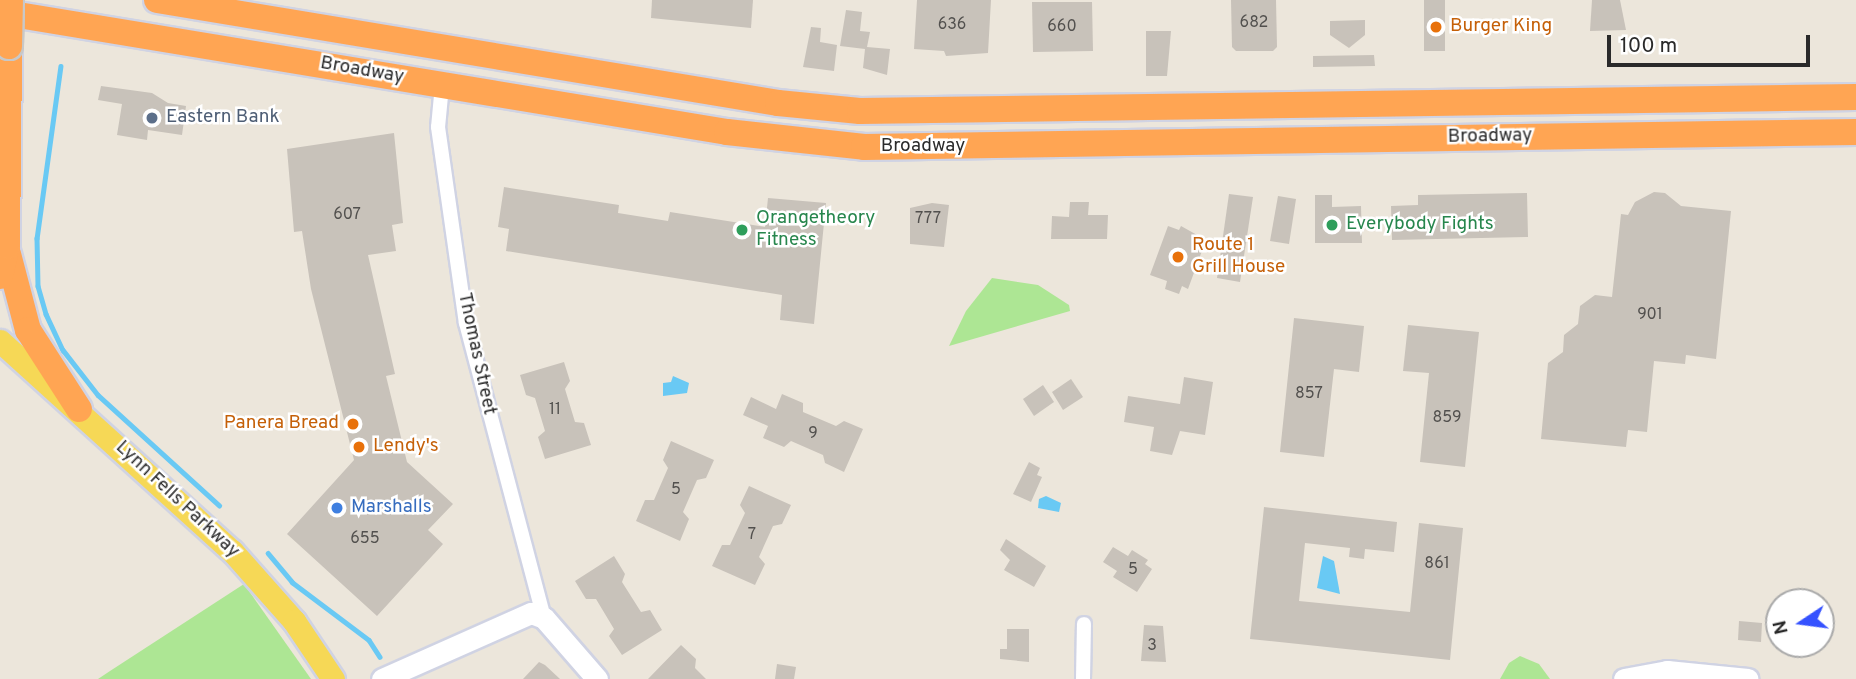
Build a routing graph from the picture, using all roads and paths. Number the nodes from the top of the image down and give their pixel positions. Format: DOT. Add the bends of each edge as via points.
graph roads {
  1 [pos="10,0"];
  2 [pos="157,0"];
  3 [pos="0,12"];
  4 [pos="442,85"];
  5 [pos="1856,97"];
  6 [pos="1856,132"];
  7 [pos="7,246"];
  8 [pos="0,275"];
  9 [pos="0,341"];
  10 [pos="79,409"];
  11 [pos="544,618"];
  12 [pos="1084,624"];
  13 [pos="333,679"];
  14 [pos="382,679"];
  15 [pos="597,679"];
  16 [pos="1083,679"];
  17 [pos="1624,679"];
  18 [pos="1748,679"];
  1 -- 7 [label="highway, bridge"];
  2 -- 5 [label="highway, Broadway" via="765,101 860,111"];
  3 -- 4 [label="highway, Broadway"];
  4 -- 6 [label="highway, Broadway" via="761,137 864,147"];
  4 -- 11 [label="street, Thomas Street" via="438,127 466,323"];
  7 -- 8 [label="highway"];
  7 -- 10 [label="highway" via="28,330"];
  9 -- 10 [label="main road, Lynn Fells Parkway"];
  10 -- 13 [label="main road, Lynn Fells Parkway" via="239,558 294,621"];
  11 -- 14 [label="street" via="535,613 520,615"];
  11 -- 15 [label="street"];
  12 -- 16 [label="street"];
  17 -- 18 [label="street" via="1667,671"];
}
